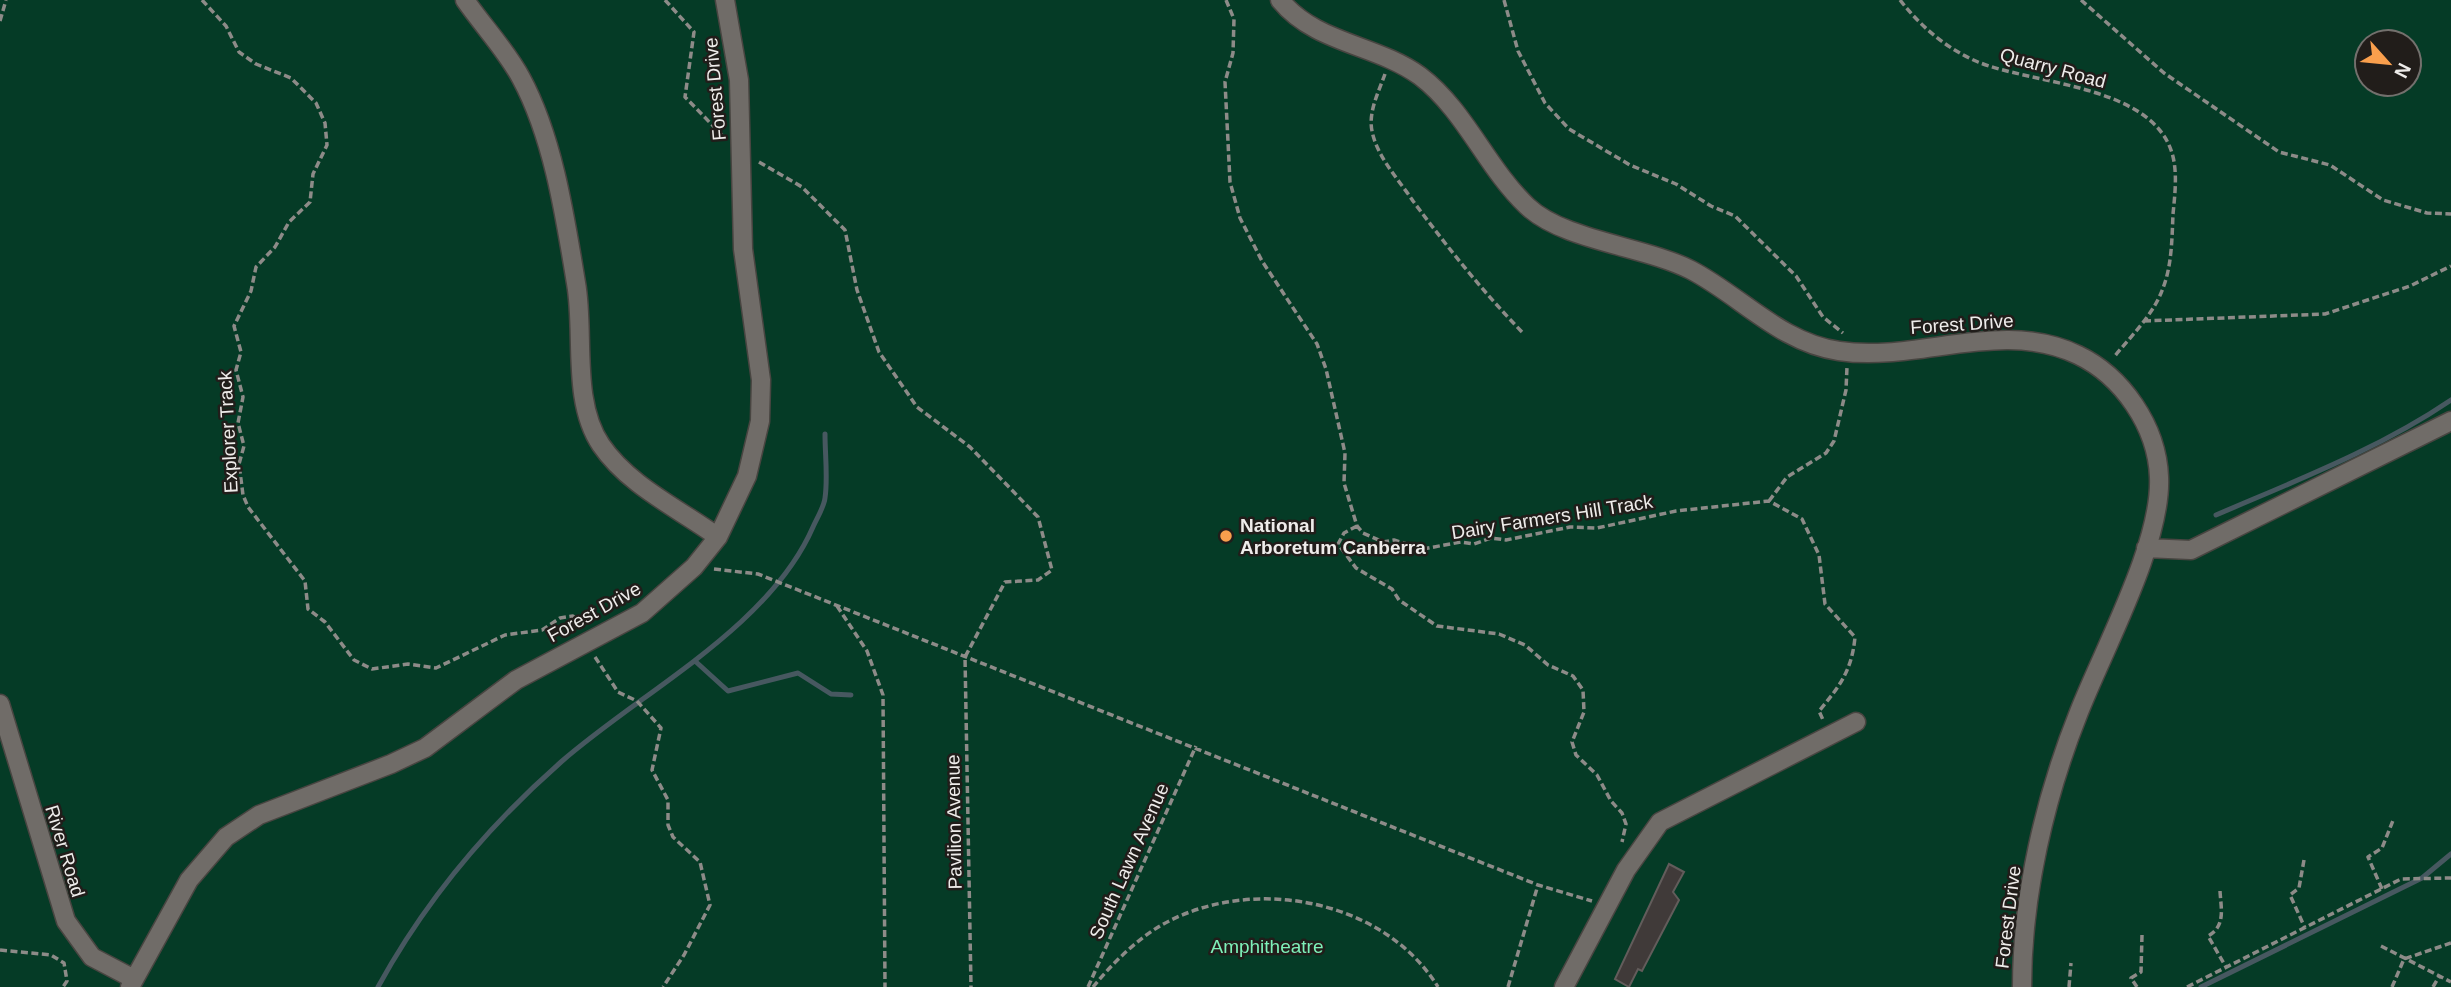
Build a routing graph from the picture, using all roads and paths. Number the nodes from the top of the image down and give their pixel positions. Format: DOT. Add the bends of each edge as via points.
graph roads {
  1 [pos="6,0"];
  2 [pos="202,0"];
  3 [pos="465,0"];
  4 [pos="665,0"];
  5 [pos="725,0"];
  6 [pos="1226,0"];
  7 [pos="1280,0"];
  8 [pos="1504,0"];
  9 [pos="1900,0"];
  10 [pos="2081,0"];
  11 [pos="0,21"];
  12 [pos="1390,58"];
  13 [pos="742,152"];
  14 [pos="2451,214"];
  15 [pos="2451,266"];
  16 [pos="2144,321"];
  17 [pos="1524,334"];
  18 [pos="1848,352"];
  19 [pos="2103,369"];
  20 [pos="2451,421"];
  21 [pos="1769,501"];
  22 [pos="1357,526"];
  23 [pos="718,537"];
  24 [pos="2146,548"];
  25 [pos="694,566"];
  26 [pos="836,606"];
  27 [pos="586,643"];
  28 [pos="965,657"];
  29 [pos="0,704"];
  30 [pos="1856,722"];
  31 [pos="1196,746"];
  32 [pos="2394,818"];
  33 [pos="1624,838"];
  34 [pos="2305,860"];
  35 [pos="2451,878"];
  36 [pos="1538,885"];
  37 [pos="2382,889"];
  38 [pos="2220,891"];
  39 [pos="1607,905"];
  40 [pos="2305,928"];
  41 [pos="2142,935"];
  42 [pos="2451,943"];
  43 [pos="2381,946"];
  44 [pos="0,950"];
  45 [pos="2404,959"];
  46 [pos="2071,963"];
  47 [pos="2226,967"];
  48 [pos="2440,975"];
  49 [pos="2451,982"];
  50 [pos="132,983"];
  51 [pos="63,987"];
  52 [pos="663,987"];
  53 [pos="886,987"];
  54 [pos="971,987"];
  55 [pos="1091,987"];
  56 [pos="1438,987"];
  57 [pos="1508,987"];
  58 [pos="1564,987"];
  59 [pos="2022,987"];
  60 [pos="2070,987"];
  61 [pos="2137,987"];
  62 [pos="2187,987"];
  63 [pos="2392,987"];
  64 [pos="2432,987"];
  1 -- 11 [label="path"];
  2 -- 27 [label="path, Explorer Track" via="226,26 239,52 291,78 316,103 325,123 327,145 313,174 310,202 256,267 251,291 234,326 242,352 236,370 243,397 239,464 248,507 305,581 309,609 325,621 354,660 372,669 408,664 436,668 505,635 542,630 560,618 573,616 583,625"];
  3 -- 23 [label="street" via="520,76 540,117 577,286 580,362 589,416 600,444 632,479"];
  4 -- 13 [label="path" via="694,32 685,97"];
  5 -- 13 [label="street, Forest Drive" via="739,80"];
  6 -- 22 [label="path" via="1234,19 1233,53 1225,82 1230,182 1240,218 1262,261 1317,344 1345,453 1344,483"];
  7 -- 12 [label="street, Forest Drive" via="1314,29"];
  8 -- 18 [label="path" via="1518,51 1545,103 1569,129 1630,165 1735,216 1796,276 1823,317 1847,336"];
  9 -- 16 [label="path, Quarry Road" via="1945,45 1978,62 2090,89 2132,108 2158,130 2171,150 2174,211 2163,288"];
  10 -- 14 [label="path" via="2164,74 2279,152 2330,164 2383,200 2427,213"];
  12 -- 17 [label="path" via="1372,113 1376,144 1482,292"];
  12 -- 18 [label="street, Forest Drive" via="1433,87 1512,190 1538,215 1560,227 1671,261 1722,288 1791,335"];
  13 -- 23 [label="street, Forest Drive" via="743,249 757,338 761,421 747,476"];
  13 -- 28 [label="path" via="802,187 845,230 857,290 879,352 917,407 970,447 1038,517 1052,570 1038,580 1005,582"];
  15 -- 16 [label="path" via="2410,286 2325,314"];
  16 -- 19 [label="path, Quarry Road"];
  18 -- 19 [label="street, Forest Drive" via="2007,339 2062,348"];
  18 -- 21 [label="path" via="1846,390 1834,440 1826,453 1787,477"];
  19 -- 24 [label="street, Forest Drive" via="2138,412 2154,448 2159,475 2157,511"];
  20 -- 24 [label="street" via="2191,550"];
  21 -- 22 [label="path, Dairy Farmers Hill Track" via="1423,549 1383,542"];
  21 -- 30 [label="path" via="1802,519 1819,555 1825,604 1855,637 1853,661 1819,711 1826,724"];
  22 -- 33 [label="path" via="1344,533 1338,544 1345,554 1356,568 1392,590 1421,616 1437,626 1499,634 1573,676 1583,690 1584,712 1572,742 1576,755 1593,770 1622,813"];
  23 -- 25 [label="street, Forest Drive"];
  24 -- 59 [label="street, Forest Drive" via="2053,786 2034,865"];
  25 -- 26 [label="path" via="758,574"];
  25 -- 27 [label="street, Forest Drive" via="642,613"];
  26 -- 28 [label="path"];
  26 -- 53 [label="path" via="870,656 883,695"];
  27 -- 50 [label="street, Forest Drive" via="516,680 425,748 259,814 226,837 189,880"];
  27 -- 52 [label="path, Explorer Track" via="618,692 637,701 660,728 652,770 668,800 673,837 700,862 710,905"];
  28 -- 31 [label="path"];
  28 -- 54 [label="path, Pavilion Avenue"];
  29 -- 50 [label="street, River Road" via="66,921 92,957"];
  30 -- 39 [label="street" via="1668,816 1646,839"];
  31 -- 36 [label="path"];
  31 -- 55 [label="path, South Lawn Avenue"];
  32 -- 37 [label="path" via="2382,848 2368,858"];
  34 -- 40 [label="path" via="2300,888 2290,895"];
  35 -- 37 [label="path" via="2400,879"];
  36 -- 39 [label="path"];
  36 -- 57 [label="path"];
  37 -- 40 [label="path"];
  38 -- 47 [label="path" via="2222,923 2208,936"];
  39 -- 58 [label="street"];
  40 -- 47 [label="path"];
  41 -- 61 [label="path" via="2143,964 2132,978"];
  42 -- 45 [label="path"];
  43 -- 45 [label="path"];
  44 -- 51 [label="path" via="51,955 64,962 67,981"];
  45 -- 48 [label="path"];
  45 -- 63 [label="path"];
  46 -- 60 [label="path"];
  47 -- 62 [label="path"];
  48 -- 49 [label="path"];
  48 -- 64 [label="path"];
  55 -- 56 [label="path" via="1160,926 1232,901 1268,898 1340,911 1375,927 1408,951"];
}
